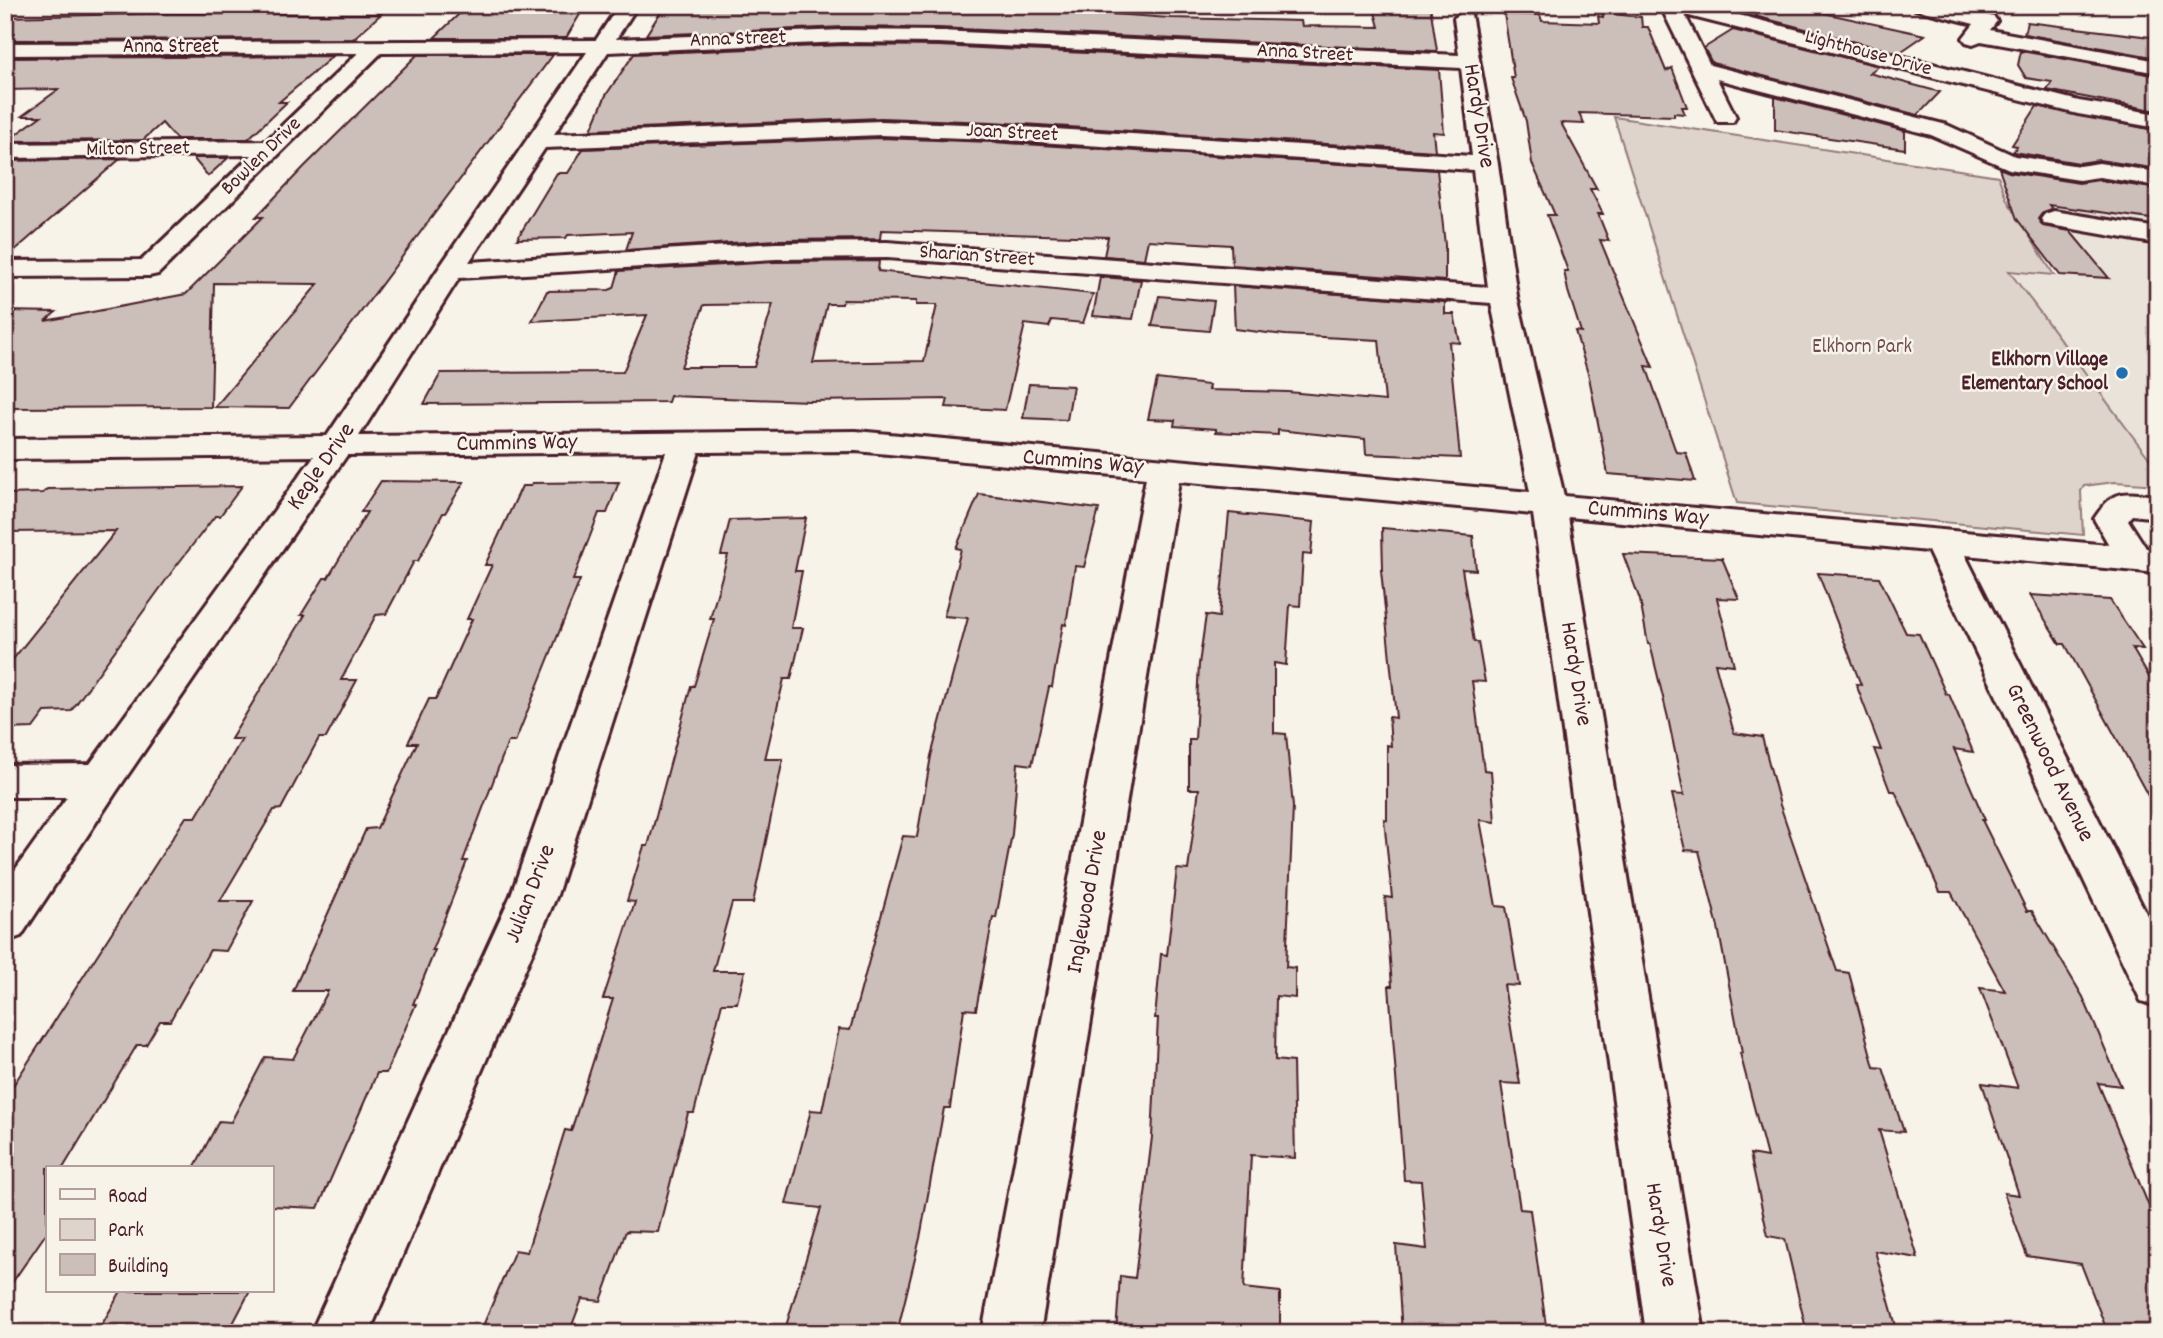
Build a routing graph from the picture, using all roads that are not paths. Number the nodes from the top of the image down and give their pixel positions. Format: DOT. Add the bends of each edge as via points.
graph roads {
  1 [pos="629,5"];
  2 [pos="1922,5"];
  3 [pos="1667,6"];
  4 [pos="1956,9"];
  5 [pos="1464,18"];
  6 [pos="1977,34"];
  7 [pos="601,46"];
  8 [pos="376,47"];
  9 [pos="5,49"];
  10 [pos="1959,51"];
  11 [pos="1470,62"];
  12 [pos="2158,67"];
  13 [pos="1702,69"];
  14 [pos="1991,84"];
  15 [pos="2158,111"];
  16 [pos="1725,117"];
  17 [pos="2158,121"];
  18 [pos="1954,136"];
  19 [pos="538,141"];
  20 [pos="271,148"];
  21 [pos="5,151"];
  22 [pos="1486,164"];
  23 [pos="2158,178"];
  24 [pos="2054,219"];
  25 [pos="2158,236"];
  26 [pos="5,269"];
  27 [pos="450,271"];
  28 [pos="1503,296"];
  29 [pos="686,442"];
  30 [pos="337,446"];
  31 [pos="5,449"];
  32 [pos="1164,470"];
  33 [pos="1549,505"];
  34 [pos="2158,507"];
  35 [pos="1941,541"];
  36 [pos="2147,560"];
  37 [pos="101,780"];
  38 [pos="5,781"];
  39 [pos="5,922"];
  40 [pos="2158,986"];
  41 [pos="340,1333"];
  42 [pos="1012,1333"];
  43 [pos="1675,1333"];
  1 -- 7 [label="street, Kegle Drive"];
  2 -- 4 [label="street"];
  3 -- 13 [label="street"];
  3 -- 14 [label="street, Lighthouse Drive"];
  4 -- 6 [label="street" via="1987,22"];
  5 -- 11 [label="street, Hardy Drive"];
  6 -- 10 [label="street"];
  6 -- 12 [label="street"];
  7 -- 8 [label="street, Anna Street"];
  7 -- 11 [label="street, Anna Street" via="844,36 939,37"];
  7 -- 19 [label="street, Kegle Drive"];
  8 -- 9 [label="street, Anna Street"];
  8 -- 20 [label="street, Bowlen Drive"];
  11 -- 22 [label="street, Hardy Drive"];
  13 -- 16 [label="street"];
  13 -- 18 [label="street"];
  14 -- 15 [label="street, Lighthouse Drive"];
  14 -- 17 [label="street, Lighthouse Drive" via="2078,107"];
  14 -- 18 [label="street"];
  18 -- 23 [label="street" via="2009,162"];
  19 -- 22 [label="street, Joan Street" via="881,128"];
  19 -- 27 [label="street, Kegle Drive"];
  20 -- 21 [label="street, Milton Street"];
  20 -- 26 [label="street, Bowlen Drive" via="149,268"];
  22 -- 28 [label="street, Hardy Drive"];
  24 -- 25 [label="street"];
  27 -- 28 [label="street, Sharian Street" via="776,251 887,250"];
  27 -- 30 [label="street, Kegle Drive"];
  28 -- 33 [label="street, Hardy Drive"];
  29 -- 30 [label="street, Cummins Way"];
  29 -- 32 [label="street, Cummins Way" via="856,441"];
  29 -- 41 [label="street, Julian Drive" via="534,895"];
  30 -- 31 [label="street, Cummins Way"];
  30 -- 37 [label="street, Kegle Drive"];
  32 -- 33 [label="street, Cummins Way"];
  32 -- 42 [label="street, Inglewood Drive"];
  33 -- 35 [label="street, Cummins Way"];
  33 -- 43 [label="street, Hardy Drive"];
  34 -- 36 [label="street" via="2123,504 2112,519"];
  35 -- 36 [label="street, Cummins Way"];
  35 -- 40 [label="street, Greenwood Avenue"];
  37 -- 38 [label="street"];
  37 -- 39 [label="street, Kegle Drive"];
}
